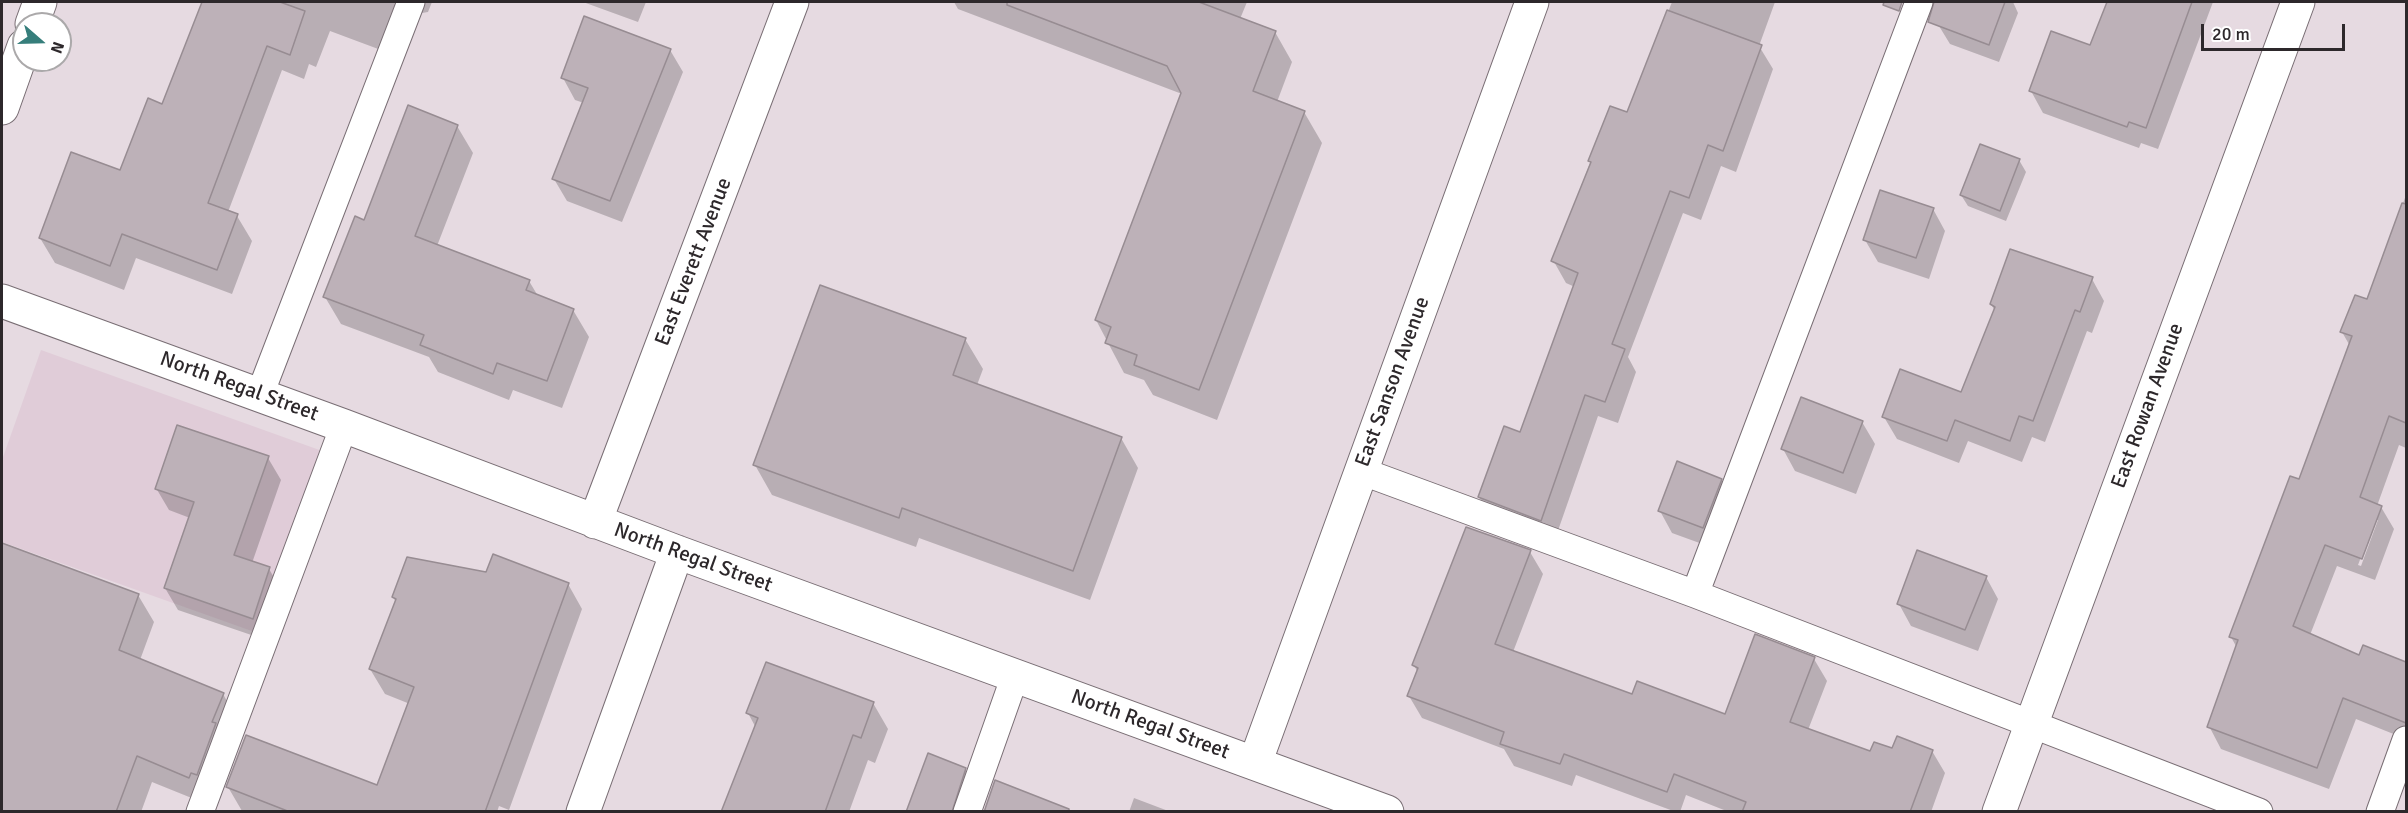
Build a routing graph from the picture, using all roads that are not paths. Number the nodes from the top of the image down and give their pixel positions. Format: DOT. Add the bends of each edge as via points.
graph roads {
  1 [pos="411,2"];
  2 [pos="792,2"];
  3 [pos="1532,2"];
  4 [pos="1919,2"];
  5 [pos="2298,2"];
  6 [pos="15,72"];
  7 [pos="2,108"];
  8 [pos="2,303"];
  9 [pos="260,394"];
  10 [pos="344,426"];
  11 [pos="1361,471"];
  12 [pos="595,522"];
  13 [pos="676,552"];
  14 [pos="1695,594"];
  15 [pos="1016,676"];
  16 [pos="2030,724"];
  17 [pos="2406,740"];
  18 [pos="1255,763"];
  19 [pos="1373,809"];
  20 [pos="200,812"];
  21 [pos="583,812"];
  22 [pos="967,812"];
  23 [pos="1999,812"];
  24 [pos="2259,812"];
  25 [pos="2380,812"];
  1 -- 9 [label="lane"];
  2 -- 12 [label="street, East Everett Avenue"];
  3 -- 11 [label="street, East Sanson Avenue"];
  4 -- 14 [label="lane"];
  5 -- 16 [label="street, East Rowan Avenue"];
  6 -- 7 [label="street"];
  8 -- 9 [label="street, North Regal Street"];
  9 -- 10 [label="street, North Regal Street"];
  10 -- 12 [label="street, North Regal Street"];
  10 -- 20 [label="lane"];
  11 -- 14 [label="lane"];
  11 -- 18 [label="street, East Sanson Avenue"];
  12 -- 13 [label="street, North Regal Street"];
  13 -- 15 [label="street, North Regal Street"];
  13 -- 21 [label="street"];
  14 -- 16 [label="lane"];
  15 -- 18 [label="street, North Regal Street"];
  15 -- 22 [label="lane"];
  16 -- 23 [label="street, East Rowan Avenue"];
  16 -- 24 [label="lane"];
  17 -- 25 [label="lane"];
  18 -- 19 [label="street, North Regal Street"];
}
